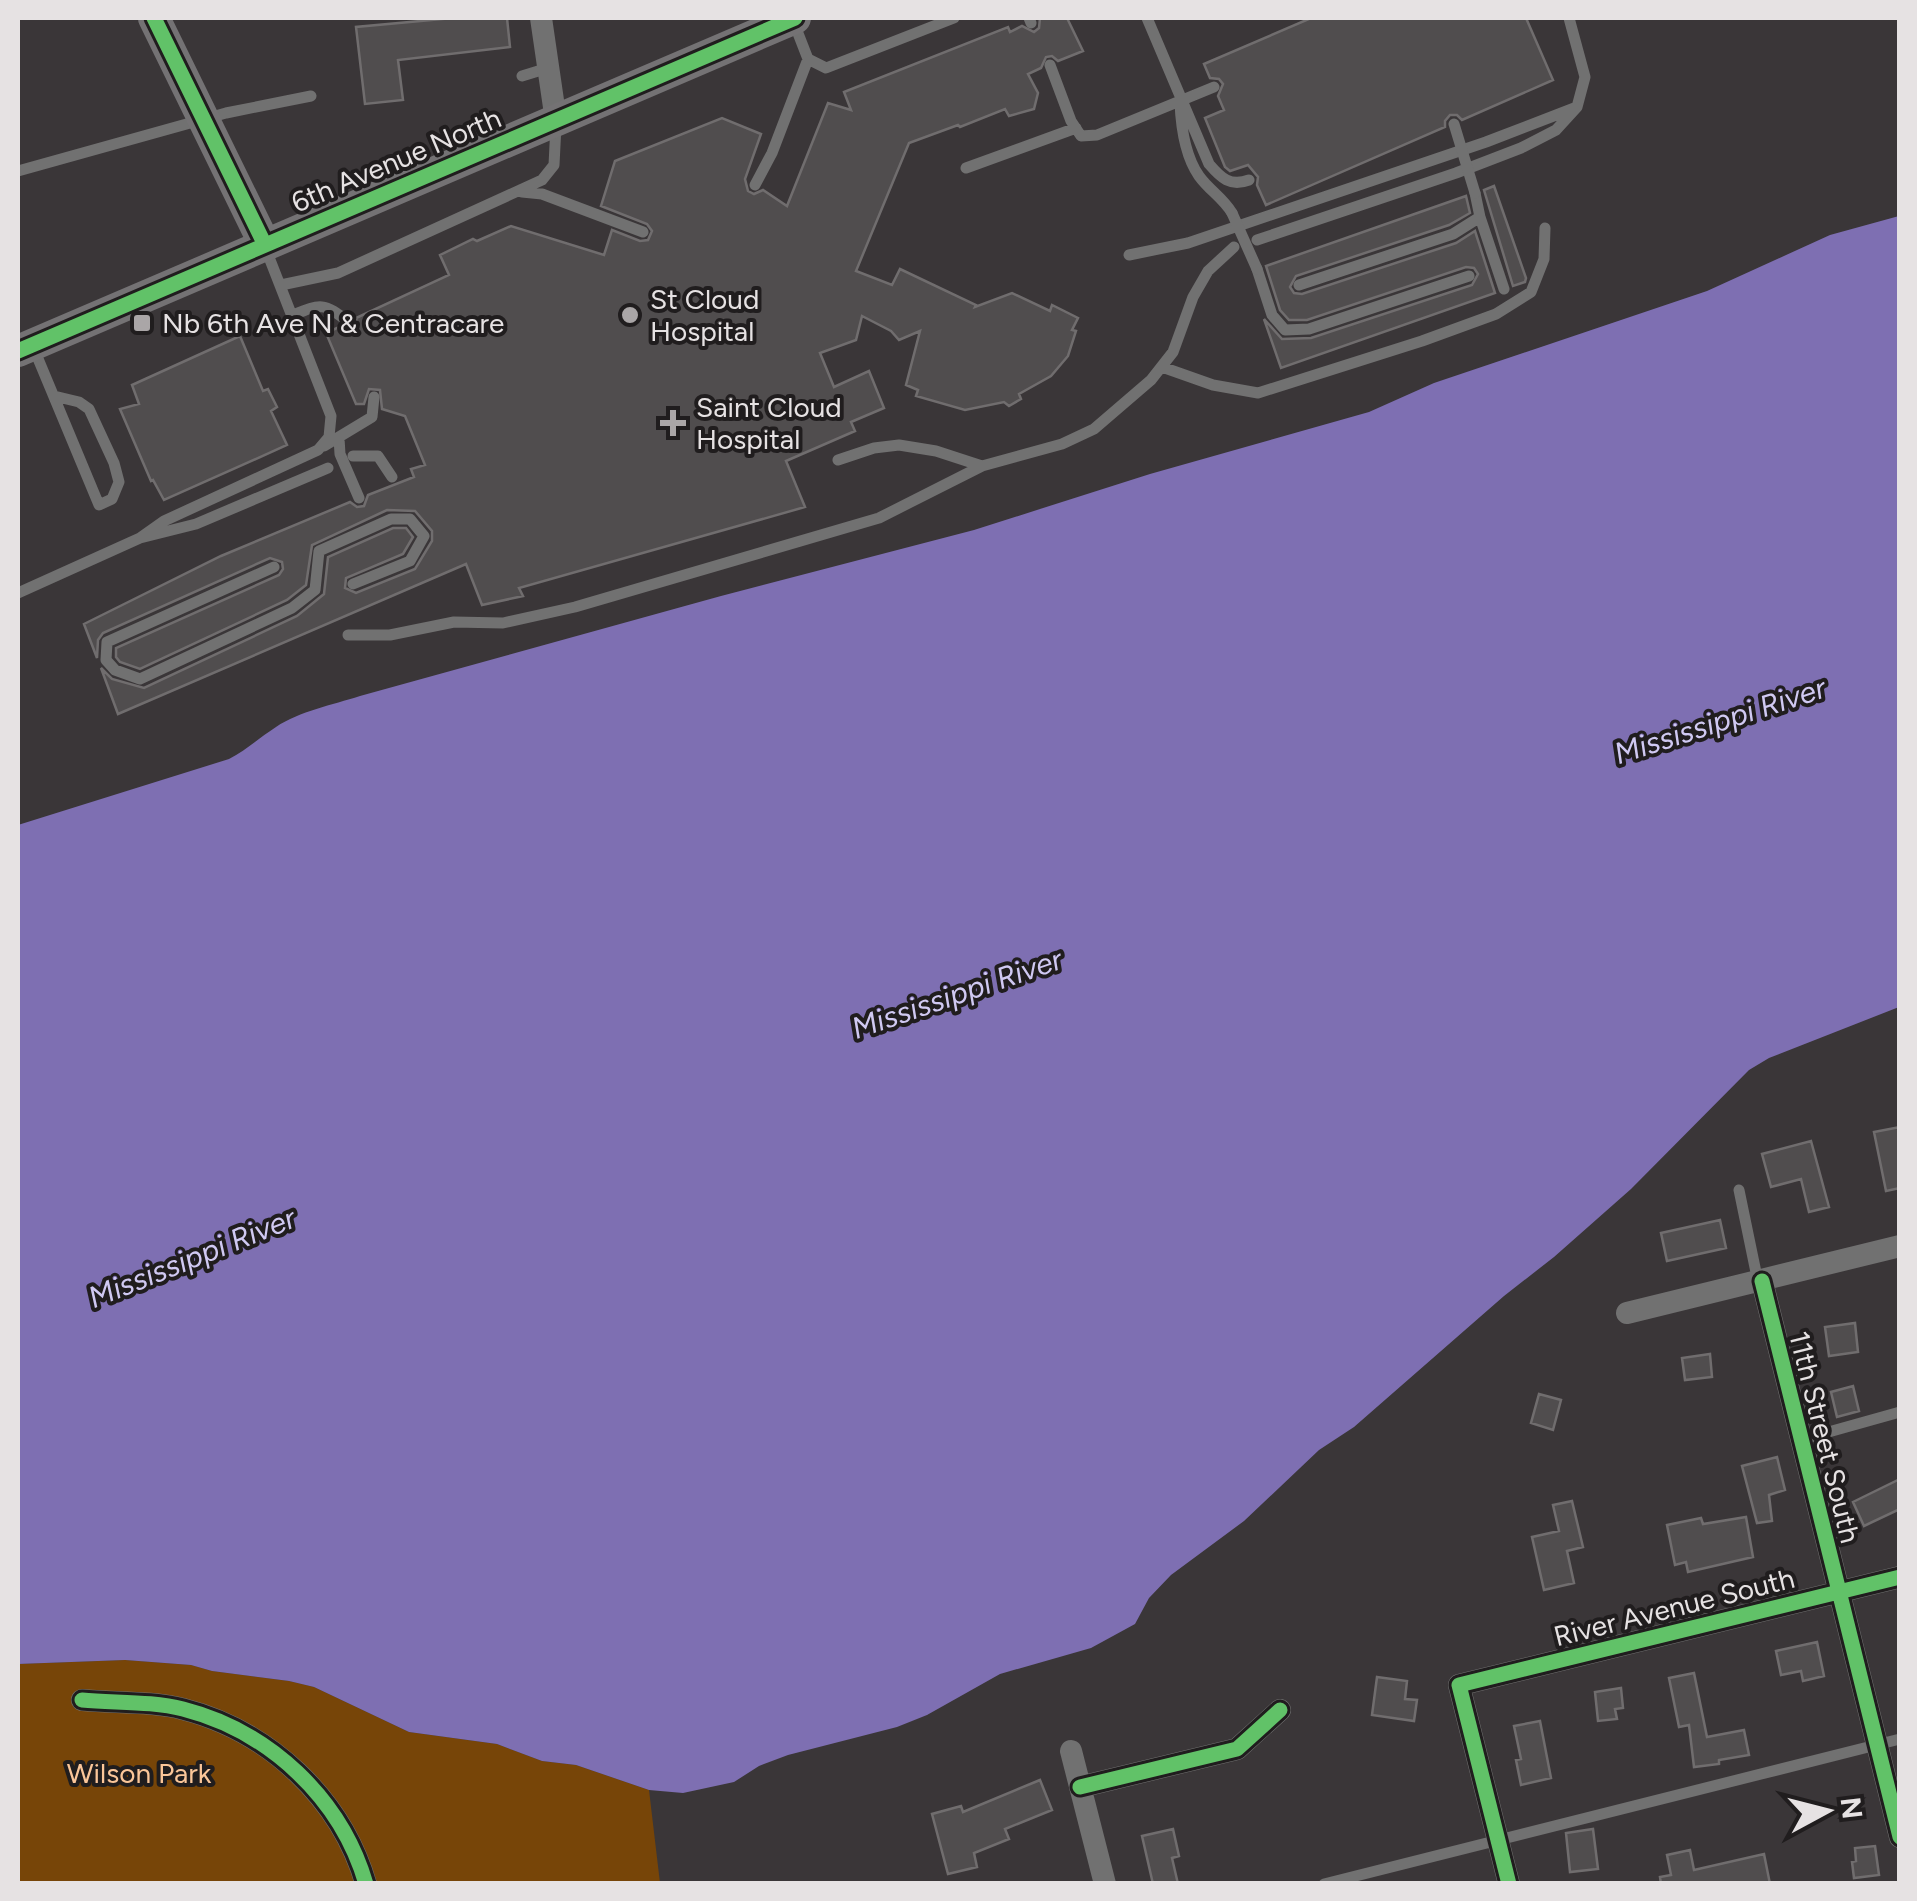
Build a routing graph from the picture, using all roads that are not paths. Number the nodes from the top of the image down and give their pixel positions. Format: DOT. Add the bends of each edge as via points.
graph roads {
  1 [pos="154,18"];
  2 [pos="541,18"];
  3 [pos="954,18"];
  4 [pos="1148,18"];
  5 [pos="1569,18"];
  6 [pos="782,20"];
  7 [pos="808,59"];
  8 [pos="1050,65"];
  9 [pos="548,68"];
  10 [pos="522,76"];
  11 [pos="1214,87"];
  12 [pos="311,96"];
  13 [pos="1180,98"];
  14 [pos="1577,107"];
  15 [pos="204,120"];
  16 [pos="556,121"];
  17 [pos="1454,124"];
  18 [pos="1076,128"];
  19 [pos="966,168"];
  20 [pos="18,172"];
  21 [pos="1249,180"];
  22 [pos="755,185"];
  23 [pos="518,192"];
  24 [pos="1480,217"];
  25 [pos="1545,228"];
  26 [pos="643,232"];
  27 [pos="1257,240"];
  28 [pos="264,243"];
  29 [pos="1234,247"];
  30 [pos="1129,255"];
  31 [pos="1469,276"];
  32 [pos="281,285"];
  33 [pos="1299,285"];
  34 [pos="1504,290"];
  35 [pos="293,315"];
  36 [pos="348,322"];
  37 [pos="25,348"];
  38 [pos="1162,366"];
  39 [pos="54,396"];
  40 [pos="374,397"];
  41 [pos="339,438"];
  42 [pos="318,450"];
  43 [pos="352,456"];
  44 [pos="838,460"];
  45 [pos="982,466"];
  46 [pos="328,468"];
  47 [pos="392,477"];
  48 [pos="359,498"];
  49 [pos="140,538"];
  50 [pos="274,567"];
  51 [pos="353,584"];
  52 [pos="18,593"];
  53 [pos="348,634"];
  54 [pos="1738,1190"];
  55 [pos="1900,1246"];
  56 [pos="1760,1281"];
  57 [pos="1627,1313"];
  58 [pos="1900,1412"];
  59 [pos="1800,1440"];
  60 [pos="1900,1577"];
  61 [pos="1837,1593"];
  62 [pos="82,1700"];
  63 [pos="1280,1710"];
  64 [pos="1900,1739"];
  65 [pos="1876,1745"];
  66 [pos="1071,1750"];
  67 [pos="1080,1787"];
  68 [pos="1900,1837"];
  69 [pos="1498,1839"];
  70 [pos="366,1884"];
  71 [pos="1104,1884"];
  72 [pos="1324,1884"];
  73 [pos="1509,1884"];
  1 -- 15 [label="street"];
  2 -- 9 [label="street"];
  3 -- 7 [label="lane" via="826,68"];
  4 -- 13 [label="lane"];
  5 -- 14 [label="lane" via="1585,77"];
  6 -- 7 [label="lane"];
  6 -- 16 [label="street, 6th Avenue North"];
  7 -- 22 [label="lane"];
  8 -- 18 [label="lane"];
  9 -- 10 [label="lane"];
  9 -- 16 [label="street"];
  11 -- 13 [label="lane"];
  12 -- 15 [label="lane"];
  13 -- 18 [label="lane" via="1097,134 1082,136"];
  13 -- 21 [label="lane" via="1208,164 1222,180"];
  13 -- 31 [label="lane, bridge" via="1181,130 1198,175 1232,214 1272,315 1285,330"];
  14 -- 27 [label="lane" via="1556,130 1522,148"];
  14 -- 30 [label="lane" via="1188,243"];
  15 -- 20 [label="lane"];
  15 -- 28 [label="street"];
  16 -- 23 [label="lane" via="554,165"];
  16 -- 28 [label="street, 6th Avenue North"];
  17 -- 24 [label="lane, bridge"];
  18 -- 19 [label="lane"];
  23 -- 26 [label="lane" via="542,194"];
  23 -- 32 [label="lane" via="338,272"];
  24 -- 33 [label="lane" via="1454,234"];
  24 -- 34 [label="lane"];
  25 -- 38 [label="lane" via="1544,259 1530,292 1496,314 1258,393 1212,386"];
  28 -- 32 [label="lane"];
  28 -- 37 [label="street, 6th Avenue North"];
  29 -- 38 [label="lane" via="1208,271"];
  32 -- 35 [label="lane"];
  35 -- 36 [label="lane" via="318,305"];
  35 -- 42 [label="lane" via="331,416 329,438"];
  37 -- 39 [label="lane"];
  38 -- 45 [label="lane" via="1094,429"];
  39 -- 39 [label="lane" via="99,505 112,499 119,482 89,409"];
  40 -- 41 [label="lane" via="372,417"];
  41 -- 42 [label="lane"];
  41 -- 48 [label="lane"];
  42 -- 49 [label="lane"];
  43 -- 47 [label="lane" via="378,456"];
  44 -- 45 [label="lane" via="899,444"];
  45 -- 53 [label="lane" via="879,518 575,607 502,622"];
  46 -- 49 [label="lane" via="196,524"];
  49 -- 52 [label="lane"];
  50 -- 51 [label="lane" via="107,642 106,660 140,678 292,608 315,590 319,551 391,518 410,519 424,536 410,562"];
  54 -- 56 [label="lane"];
  55 -- 56 [label="street"];
  56 -- 57 [label="street"];
  56 -- 59 [label="street, 11th Street South"];
  58 -- 59 [label="lane"];
  59 -- 61 [label="street, 11th Street South"];
  60 -- 61 [label="street, River Avenue South"];
  61 -- 65 [label="street, 11th Street South"];
  61 -- 69 [label="street, River Avenue South" via="1459,1685"];
  62 -- 70 [label="street" via="182,1709 254,1736 318,1792"];
  63 -- 67 [label="street" via="1238,1748"];
  64 -- 65 [label="lane"];
  65 -- 68 [label="street, 11th Street South"];
  65 -- 69 [label="lane"];
  66 -- 67 [label="street"];
  67 -- 71 [label="street"];
  69 -- 72 [label="lane"];
  69 -- 73 [label="street"];
}
